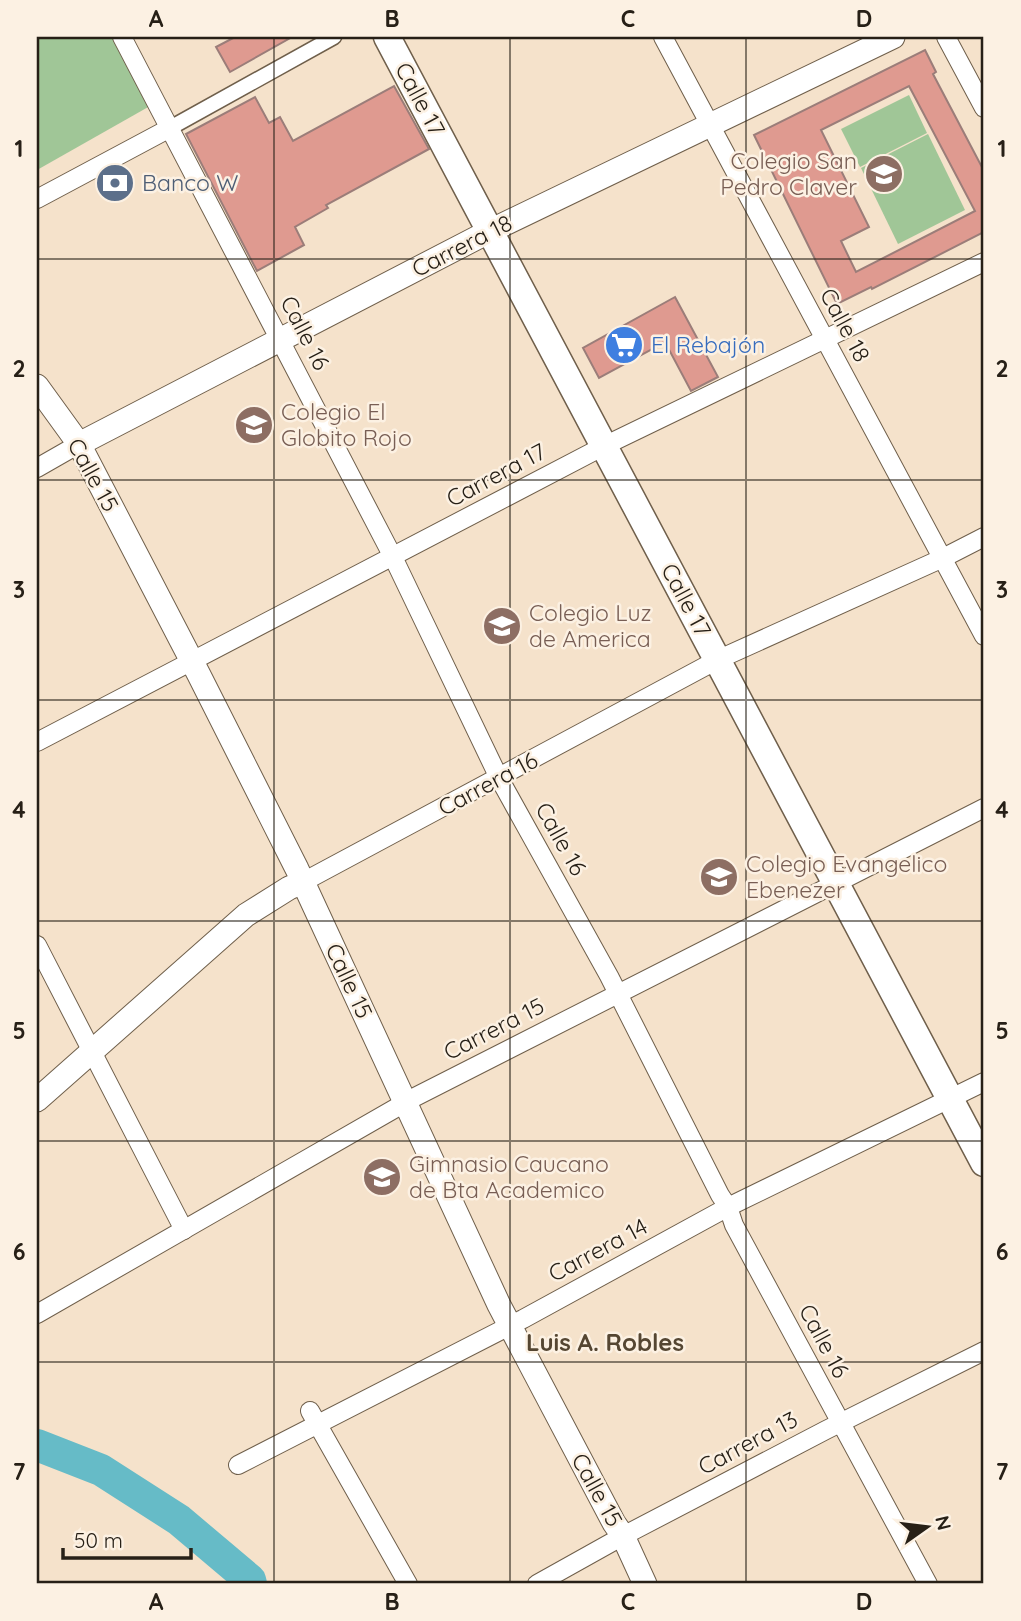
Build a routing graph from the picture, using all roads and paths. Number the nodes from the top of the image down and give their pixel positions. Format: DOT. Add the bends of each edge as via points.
graph roads {
  1 [pos="122,37"];
  2 [pos="334,37"];
  3 [pos="387,37"];
  4 [pos="663,37"];
  5 [pos="893,37"];
  6 [pos="946,37"];
  7 [pos="984,108"];
  8 [pos="711,127"];
  9 [pos="170,128"];
  10 [pos="37,199"];
  11 [pos="490,232"];
  12 [pos="984,262"];
  13 [pos="281,339"];
  14 [pos="826,340"];
  15 [pos="37,386"];
  16 [pos="79,444"];
  17 [pos="604,446"];
  18 [pos="37,467"];
  19 [pos="984,537"];
  20 [pos="393,557"];
  21 [pos="943,558"];
  22 [pos="984,636"];
  23 [pos="718,660"];
  24 [pos="192,661"];
  25 [pos="37,742"];
  26 [pos="499,778"];
  27 [pos="984,808"];
  28 [pos="303,882"];
  29 [pos="837,885"];
  30 [pos="37,945"];
  31 [pos="619,995"];
  32 [pos="91,1052"];
  33 [pos="984,1083"];
  34 [pos="37,1100"];
  35 [pos="951,1100"];
  36 [pos="405,1103"];
  37 [pos="984,1163"];
  38 [pos="728,1207"];
  39 [pos="184,1230"];
  40 [pos="37,1314"];
  41 [pos="511,1324"];
  42 [pos="984,1351"];
  43 [pos="314,1417"];
  44 [pos="840,1423"];
  45 [pos="238,1465"];
  46 [pos="623,1536"];
  47 [pos="408,1584"];
  48 [pos="537,1584"];
  49 [pos="645,1584"];
  50 [pos="928,1584"];
  1 -- 9 [label="street, Calle 16"];
  2 -- 9 [label="street"];
  3 -- 11 [label="main road, Calle 17"];
  4 -- 8 [label="street, Calle 18"];
  5 -- 8 [label="street, Carrera 18"];
  6 -- 7 [label="street"];
  8 -- 11 [label="street, Carrera 18"];
  8 -- 14 [label="street, Calle 18"];
  9 -- 10 [label="street"];
  9 -- 13 [label="street, Calle 16"];
  11 -- 13 [label="street, Carrera 18"];
  11 -- 17 [label="main road, Calle 17"];
  12 -- 14 [label="street, Carrera 17"];
  13 -- 16 [label="street, Carrera 18"];
  13 -- 20 [label="street, Calle 16"];
  14 -- 17 [label="street, Carrera 17"];
  14 -- 21 [label="street, Calle 18"];
  15 -- 16 [label="street, Calle 15"];
  16 -- 18 [label="street, Carrera 18"];
  16 -- 24 [label="street, Calle 15"];
  17 -- 20 [label="street, Carrera 17"];
  17 -- 23 [label="main road, Calle 17"];
  19 -- 21 [label="street, Carrera 16"];
  20 -- 24 [label="street, Carrera 17"];
  20 -- 26 [label="street, Calle 16"];
  21 -- 22 [label="street, Calle 18"];
  21 -- 23 [label="street, Carrera 16"];
  23 -- 26 [label="street, Carrera 16"];
  23 -- 29 [label="main road, Calle 17"];
  24 -- 25 [label="street, Carrera 17"];
  24 -- 28 [label="street, Calle 15"];
  26 -- 28 [label="street, Carrera 16"];
  26 -- 31 [label="street, Calle 16"];
  27 -- 29 [label="street, Carrera 15"];
  28 -- 32 [label="street, Carrera 16" via="246,915"];
  28 -- 36 [label="street, Calle 15"];
  29 -- 31 [label="street, Carrera 15"];
  29 -- 35 [label="main road, Calle 17"];
  30 -- 32 [label="street"];
  31 -- 36 [label="street, Carrera 15"];
  31 -- 38 [label="street, Calle 16"];
  32 -- 34 [label="street, Carrera 16"];
  32 -- 39 [label="street"];
  33 -- 35 [label="street, Carrera 14"];
  35 -- 37 [label="main road, Calle 17"];
  35 -- 38 [label="street, Carrera 14"];
  36 -- 39 [label="street, Carrera 15"];
  36 -- 41 [label="street, Calle 15"];
  38 -- 41 [label="street, Carrera 14"];
  38 -- 44 [label="street, Calle 16"];
  39 -- 40 [label="street, Carrera 15"];
  41 -- 43 [label="street, Carrera 14"];
  41 -- 46 [label="street, Calle 15"];
  42 -- 44 [label="street, Carrera 13"];
  43 -- 45 [label="street, Carrera 14"];
  43 -- 47 [label="street"];
  44 -- 46 [label="street, Carrera 13"];
  44 -- 50 [label="street, Calle 16"];
  46 -- 48 [label="street, Carrera 13"];
  46 -- 49 [label="street, Calle 15"];
}
